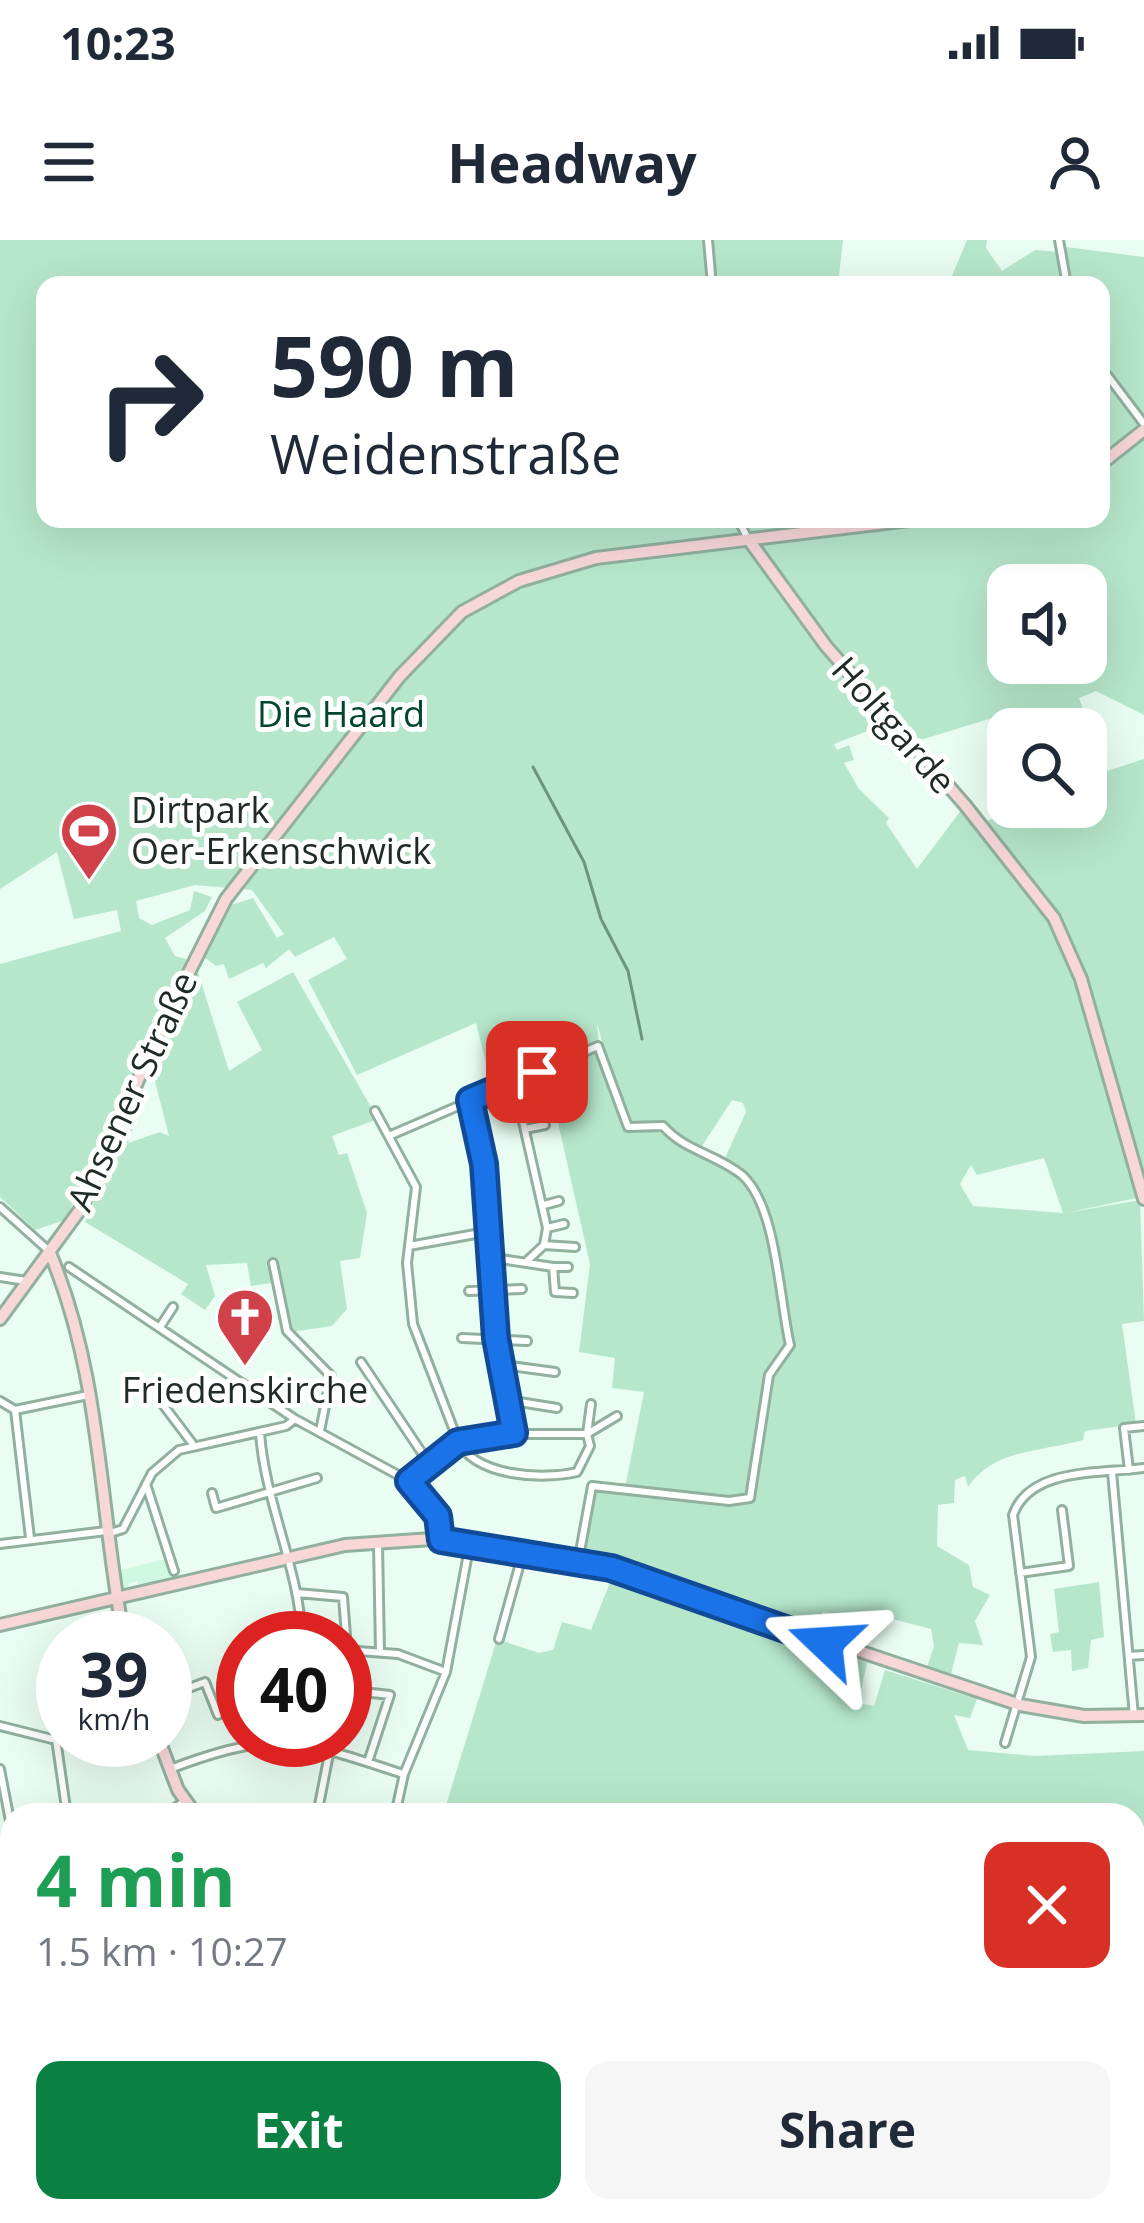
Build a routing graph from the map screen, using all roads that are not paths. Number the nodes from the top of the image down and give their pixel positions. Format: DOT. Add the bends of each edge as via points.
graph roads {
  1 [pos="708,240"];
  2 [pos="1059,240"];
  3 [pos="711,276"];
  4 [pos="1065,276"];
  5 [pos="1110,380"];
  6 [pos="1144,427"];
  7 [pos="1110,456"];
  8 [pos="743,528"];
  9 [pos="846,528"];
  10 [pos="749,540"];
  11 [pos="514,1082"];
  12 [pos="536,1095"];
  13 [pos="470,1100"];
  14 [pos="518,1100"];
  15 [pos="374,1111"];
  16 [pos="544,1125"];
  17 [pos="525,1129"];
  18 [pos="391,1136"];
  19 [pos="1143,1193"];
  20 [pos="559,1201"];
  21 [pos="544,1204"];
  22 [pos="0,1207"];
  23 [pos="564,1224"];
  24 [pos="547,1228"];
  25 [pos="492,1232"];
  26 [pos="544,1245"];
  27 [pos="409,1246"];
  28 [pos="575,1247"];
  29 [pos="50,1253"];
  30 [pos="494,1258"];
  31 [pos="527,1261"];
  32 [pos="273,1263"];
  33 [pos="69,1267"];
  34 [pos="568,1267"];
  35 [pos="554,1268"];
  36 [pos="58,1276"];
  37 [pos="0,1277"];
  38 [pos="32,1277"];
  39 [pos="493,1288"];
  40 [pos="522,1289"];
  41 [pos="469,1291"];
  42 [pos="573,1293"];
  43 [pos="173,1307"];
  44 [pos="0,1319"];
  45 [pos="160,1327"];
  46 [pos="462,1338"];
  47 [pos="496,1338"];
  48 [pos="527,1341"];
  49 [pos="361,1362"];
  50 [pos="503,1365"];
  51 [pos="555,1372"];
  52 [pos="94,1394"];
  53 [pos="0,1401"];
  54 [pos="511,1401"];
  55 [pos="161,1402"];
  56 [pos="591,1404"];
  57 [pos="557,1408"];
  58 [pos="15,1410"];
  59 [pos="617,1416"];
  60 [pos="295,1418"];
  61 [pos="1144,1426"];
  62 [pos="320,1432"];
  63 [pos="260,1433"];
  64 [pos="514,1433"];
  65 [pos="586,1434"];
  66 [pos="458,1442"];
  67 [pos="192,1443"];
  68 [pos="428,1462"];
  69 [pos="1144,1468"];
  70 [pos="1129,1470"];
  71 [pos="1112,1472"];
  72 [pos="317,1478"];
  73 [pos="409,1481"];
  74 [pos="146,1484"];
  75 [pos="212,1493"];
  76 [pos="268,1494"];
  77 [pos="1062,1510"];
  78 [pos="106,1532"];
  79 [pos="30,1538"];
  80 [pos="378,1540"];
  81 [pos="441,1540"];
  82 [pos="470,1543"];
  83 [pos="0,1544"];
  84 [pos="522,1552"];
  85 [pos="286,1558"];
  86 [pos="578,1563"];
  87 [pos="174,1571"];
  88 [pos="1020,1573"];
  89 [pos="297,1594"];
  90 [pos="117,1601"];
  91 [pos="119,1611"];
  92 [pos="299,1611"];
  93 [pos="344,1611"];
  94 [pos="0,1624"];
  95 [pos="499,1639"];
  96 [pos="372,1652"];
  97 [pos="380,1652"];
  98 [pos="1144,1654"];
  99 [pos="1129,1656"];
  100 [pos="446,1672"];
  101 [pos="192,1687"];
  102 [pos="372,1693"];
  103 [pos="1020,1706"];
  104 [pos="216,1710"];
  105 [pos="1139,1715"];
  106 [pos="0,1726"];
  107 [pos="36,1734"];
  108 [pos="1005,1743"];
  109 [pos="372,1750"];
  110 [pos="216,1752"];
  111 [pos="372,1763"];
  112 [pos="60,1767"];
  113 [pos="326,1767"];
  114 [pos="1,1769"];
  115 [pos="170,1769"];
  116 [pos="404,1774"];
  117 [pos="2,1796"];
  118 [pos="185,1801"];
  119 [pos="65,1803"];
  120 [pos="182,1803"];
  121 [pos="319,1803"];
  122 [pos="398,1803"];
  1 -- 3 [label="street"];
  2 -- 4 [label="street"];
  5 -- 6 [label="street"];
  6 -- 7 [label="street"];
  8 -- 10 [label="street, Holtgarde"];
  9 -- 10 [label="street, Ahsener Straße"];
  10 -- 19 [label="street, Holtgarde" via="826,646 1054,918 1081,979"];
  10 -- 29 [label="street, Ahsener Straße" via="596,558 519,581 475,603 400,676 210,926 85,1201"];
  11 -- 13 [label="street"];
  11 -- 14 [label="street"];
  11 -- 86 [label="street" via="594,1046 604,1052 628,1127 663,1126 680,1144 734,1170 753,1190 774,1241 790,1345 769,1375 748,1500 592,1486"];
  12 -- 14 [label="street"];
  13 -- 18 [label="street"];
  13 -- 25 [label="street"];
  14 -- 17 [label="street"];
  15 -- 18 [label="street"];
  16 -- 17 [label="street"];
  17 -- 21 [label="street"];
  18 -- 27 [label="street" via="416,1187"];
  20 -- 21 [label="street"];
  21 -- 24 [label="street"];
  22 -- 29 [label="street"];
  23 -- 24 [label="street"];
  24 -- 26 [label="street"];
  25 -- 27 [label="street"];
  25 -- 30 [label="street"];
  26 -- 28 [label="street"];
  26 -- 31 [label="street"];
  27 -- 66 [label="street" via="414,1332"];
  29 -- 36 [label="street"];
  29 -- 38 [label="street, Ahsener Straße"];
  30 -- 31 [label="street"];
  30 -- 39 [label="street"];
  31 -- 35 [label="street"];
  32 -- 62 [label="street" via="287,1331 331,1376"];
  33 -- 45 [label="street"];
  34 -- 35 [label="street"];
  35 -- 42 [label="street" via="555,1292"];
  36 -- 38 [label="street"];
  36 -- 52 [label="street"];
  37 -- 38 [label="street"];
  38 -- 44 [label="street, Ahsener Straße"];
  39 -- 40 [label="street"];
  39 -- 41 [label="street"];
  39 -- 47 [label="street"];
  43 -- 45 [label="street"];
  45 -- 60 [label="street"];
  46 -- 47 [label="street"];
  47 -- 48 [label="street"];
  47 -- 50 [label="street"];
  49 -- 68 [label="street"];
  50 -- 51 [label="street"];
  50 -- 54 [label="street"];
  52 -- 58 [label="street"];
  52 -- 78 [label="street"];
  53 -- 58 [label="street"];
  54 -- 57 [label="street"];
  54 -- 64 [label="street"];
  55 -- 67 [label="street"];
  56 -- 65 [label="street"];
  58 -- 79 [label="street"];
  59 -- 65 [label="street"];
  60 -- 62 [label="street"];
  60 -- 63 [label="street"];
  61 -- 70 [label="street" via="1124,1428"];
  62 -- 73 [label="street"];
  63 -- 67 [label="street"];
  63 -- 76 [label="street"];
  64 -- 65 [label="street"];
  64 -- 66 [label="street"];
  65 -- 66 [label="street" via="588,1459 577,1472 544,1476 490,1465"];
  66 -- 68 [label="street"];
  67 -- 74 [label="street"];
  68 -- 73 [label="street"];
  69 -- 70 [label="street"];
  70 -- 71 [label="street"];
  71 -- 88 [label="street" via="1024,1492 1013,1515"];
  71 -- 99 [label="street"];
  72 -- 76 [label="street"];
  73 -- 81 [label="street" via="438,1516"];
  74 -- 78 [label="street" via="123,1528"];
  74 -- 87 [label="street"];
  75 -- 76 [label="street" via="216,1508"];
  76 -- 85 [label="street"];
  77 -- 88 [label="street" via="1069,1566"];
  78 -- 79 [label="street"];
  78 -- 90 [label="street"];
  79 -- 83 [label="street"];
  80 -- 81 [label="street"];
  80 -- 85 [label="street"];
  80 -- 97 [label="street"];
  81 -- 82 [label="street"];
  82 -- 84 [label="street"];
  82 -- 100 [label="street"];
  84 -- 86 [label="street"];
  84 -- 95 [label="street"];
  85 -- 89 [label="street"];
  85 -- 90 [label="street"];
  86 -- 103 [label="street" via="649,1579"];
  88 -- 103 [label="street" via="1030,1657"];
  89 -- 92 [label="street"];
  89 -- 93 [label="street" via="343,1597"];
  90 -- 91 [label="street"];
  90 -- 94 [label="street"];
  96 -- 97 [label="street"];
  97 -- 100 [label="street"];
  98 -- 99 [label="street"];
  99 -- 105 [label="street"];
  100 -- 116 [label="street"];
  101 -- 104 [label="street" via="205,1682"];
  102 -- 109 [label="street" via="390,1695"];
  103 -- 105 [label="street"];
  103 -- 108 [label="street"];
  106 -- 107 [label="street"];
  110 -- 115 [label="street"];
  111 -- 116 [label="street"];
  112 -- 119 [label="street"];
  113 -- 121 [label="street"];
  114 -- 117 [label="street"];
  115 -- 118 [label="street"];
  116 -- 122 [label="street"];
  118 -- 120 [label="street"];
}
